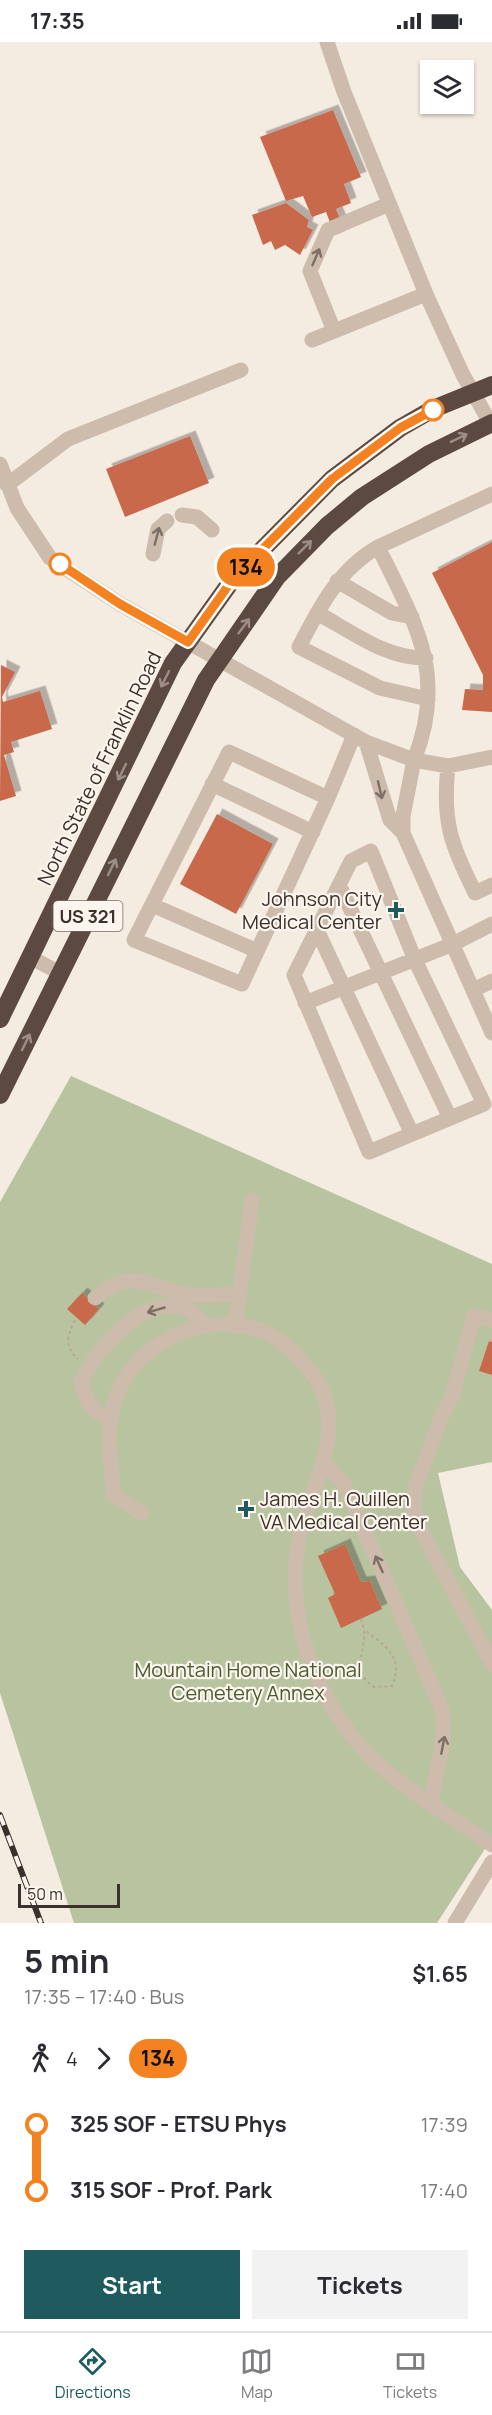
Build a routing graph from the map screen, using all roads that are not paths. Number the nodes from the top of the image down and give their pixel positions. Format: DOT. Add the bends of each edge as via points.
graph roads {
  1 [pos="327,42"];
  2 [pos="389,204"];
  3 [pos="426,294"];
  4 [pos="334,331"];
  5 [pos="312,340"];
  6 [pos="241,370"];
  7 [pos="492,385"];
  8 [pos="473,393"];
  9 [pos="491,424"];
  10 [pos="0,464"];
  11 [pos="6,492"];
  12 [pos="492,494"];
  13 [pos="182,515"];
  14 [pos="167,521"];
  15 [pos="212,530"];
  16 [pos="378,547"];
  17 [pos="153,554"];
  18 [pos="337,581"];
  19 [pos="317,613"];
  20 [pos="412,617"];
  21 [pos="188,642"];
  22 [pos="426,657"];
  23 [pos="219,660"];
  24 [pos="428,699"];
  25 [pos="360,738"];
  26 [pos="492,757"];
  27 [pos="414,760"];
  28 [pos="448,766"];
  29 [pos="212,784"];
  30 [pos="328,798"];
  31 [pos="313,832"];
  32 [pos="403,833"];
  33 [pos="339,885"];
  34 [pos="492,885"];
  35 [pos="152,905"];
  36 [pos="492,924"];
  37 [pos="317,930"];
  38 [pos="453,944"];
  39 [pos="257,951"];
  40 [pos="30,957"];
  41 [pos="415,960"];
  42 [pos="60,973"];
  43 [pos="381,973"];
  44 [pos="492,981"];
  45 [pos="343,988"];
  46 [pos="473,990"];
  47 [pos="305,1003"];
  48 [pos="0,1019"];
  49 [pos="492,1033"];
  50 [pos="0,1095"];
  51 [pos="488,1102"];
  52 [pos="450,1118"];
  53 [pos="412,1134"];
  54 [pos="252,1200"];
  55 [pos="240,1293"];
  56 [pos="95,1298"];
  57 [pos="492,1320"];
  58 [pos="208,1326"];
  59 [pos="235,1326"];
  60 [pos="110,1418"];
  61 [pos="324,1462"];
  62 [pos="142,1513"];
  63 [pos="492,1664"];
  64 [pos="432,1802"];
  65 [pos="492,1845"];
  66 [pos="492,1862"];
  67 [pos="454,1923"];
  1 -- 2 [label="street"];
  2 -- 3 [label="street"];
  4 -- 2 [label="street, one-way" via="310,271 328,230"];
  3 -- 4 [label="street"];
  3 -- 8 [label="street"];
  4 -- 5 [label="street"];
  6 -- 11 [label="street" via="68,439"];
  7 -- 8 [label="highway, North State of Franklin Road / US 321"];
  8 -- 9 [label="street"];
  8 -- 21 [label="highway, North State of Franklin Road / US 321" via="400,428 332,479 233,579"];
  23 -- 9 [label="highway, US 321, one-way" via="277,578 327,526 406,467"];
  10 -- 11 [label="street"];
  11 -- 21 [label="street" via="50,558"];
  12 -- 16 [label="street"];
  13 -- 15 [label="street" via="197,517"];
  17 -- 14 [label="street, one-way" via="158,529"];
  16 -- 18 [label="street" via="352,564"];
  16 -- 20 [label="street"];
  18 -- 19 [label="street"];
  18 -- 20 [label="street" via="392,613"];
  19 -- 22 [label="street" via="390,653"];
  19 -- 24 [label="street" via="299,647 380,688"];
  20 -- 22 [label="street"];
  21 -- 23 [label="street"];
  21 -- 40 [label="highway, North State of Franklin Road / US 321, one-way" via="173,663"];
  22 -- 24 [label="street"];
  23 -- 25 [label="street"];
  42 -- 23 [label="highway, US 321, one-way" via="176,737"];
  24 -- 27 [label="street"];
  25 -- 27 [label="street"];
  25 -- 30 [label="street"];
  25 -- 32 [label="street, one-way" via="390,820"];
  26 -- 28 [label="street"];
  27 -- 28 [label="street"];
  27 -- 32 [label="street"];
  28 -- 34 [label="street" via="450,839 474,893"];
  29 -- 30 [label="street" via="229,752"];
  29 -- 31 [label="street"];
  29 -- 35 [label="street"];
  30 -- 31 [label="street"];
  31 -- 39 [label="street"];
  32 -- 38 [label="street"];
  33 -- 37 [label="street"];
  33 -- 41 [label="street" via="351,861 371,850"];
  33 -- 43 [label="street"];
  35 -- 39 [label="street"];
  35 -- 39 [label="street" via="134,940 242,984"];
  36 -- 38 [label="street"];
  37 -- 45 [label="street"];
  37 -- 47 [label="street" via="294,975"];
  38 -- 41 [label="street"];
  38 -- 46 [label="street"];
  40 -- 42 [label="street"];
  40 -- 48 [label="highway, North State of Franklin Road / US 321"];
  41 -- 43 [label="street"];
  41 -- 51 [label="street"];
  50 -- 42 [label="highway, US 321, one-way"];
  43 -- 45 [label="street"];
  43 -- 52 [label="street"];
  44 -- 46 [label="street"];
  45 -- 47 [label="street"];
  45 -- 53 [label="street"];
  46 -- 49 [label="street"];
  47 -- 53 [label="street" via="369,1152"];
  51 -- 52 [label="street"];
  52 -- 53 [label="street"];
  54 -- 55 [label="street"];
  55 -- 56 [label="street" via="193,1296 137,1279 112,1285"];
  55 -- 59 [label="street"];
  57 -- 63 [label="street" via="474,1316 452,1396 415,1488 414,1509 419,1526"];
  58 -- 59 [label="street"];
  58 -- 60 [label="street" via="179,1332 142,1359 116,1395"];
  58 -- 60 [label="street, one-way" via="177,1306 141,1315 100,1350 81,1382 86,1402 99,1415"];
  59 -- 61 [label="street" via="278,1339 298,1356 317,1381 329,1425"];
  60 -- 62 [label="street" via="114,1496"];
  64 -- 61 [label="street, one-way" via="446,1729 442,1709 344,1484"];
  61 -- 64 [label="street" via="303,1522 295,1572 297,1611 318,1678 340,1718 378,1763"];
  64 -- 65 [label="street"];
  66 -- 67 [label="street"];
}
